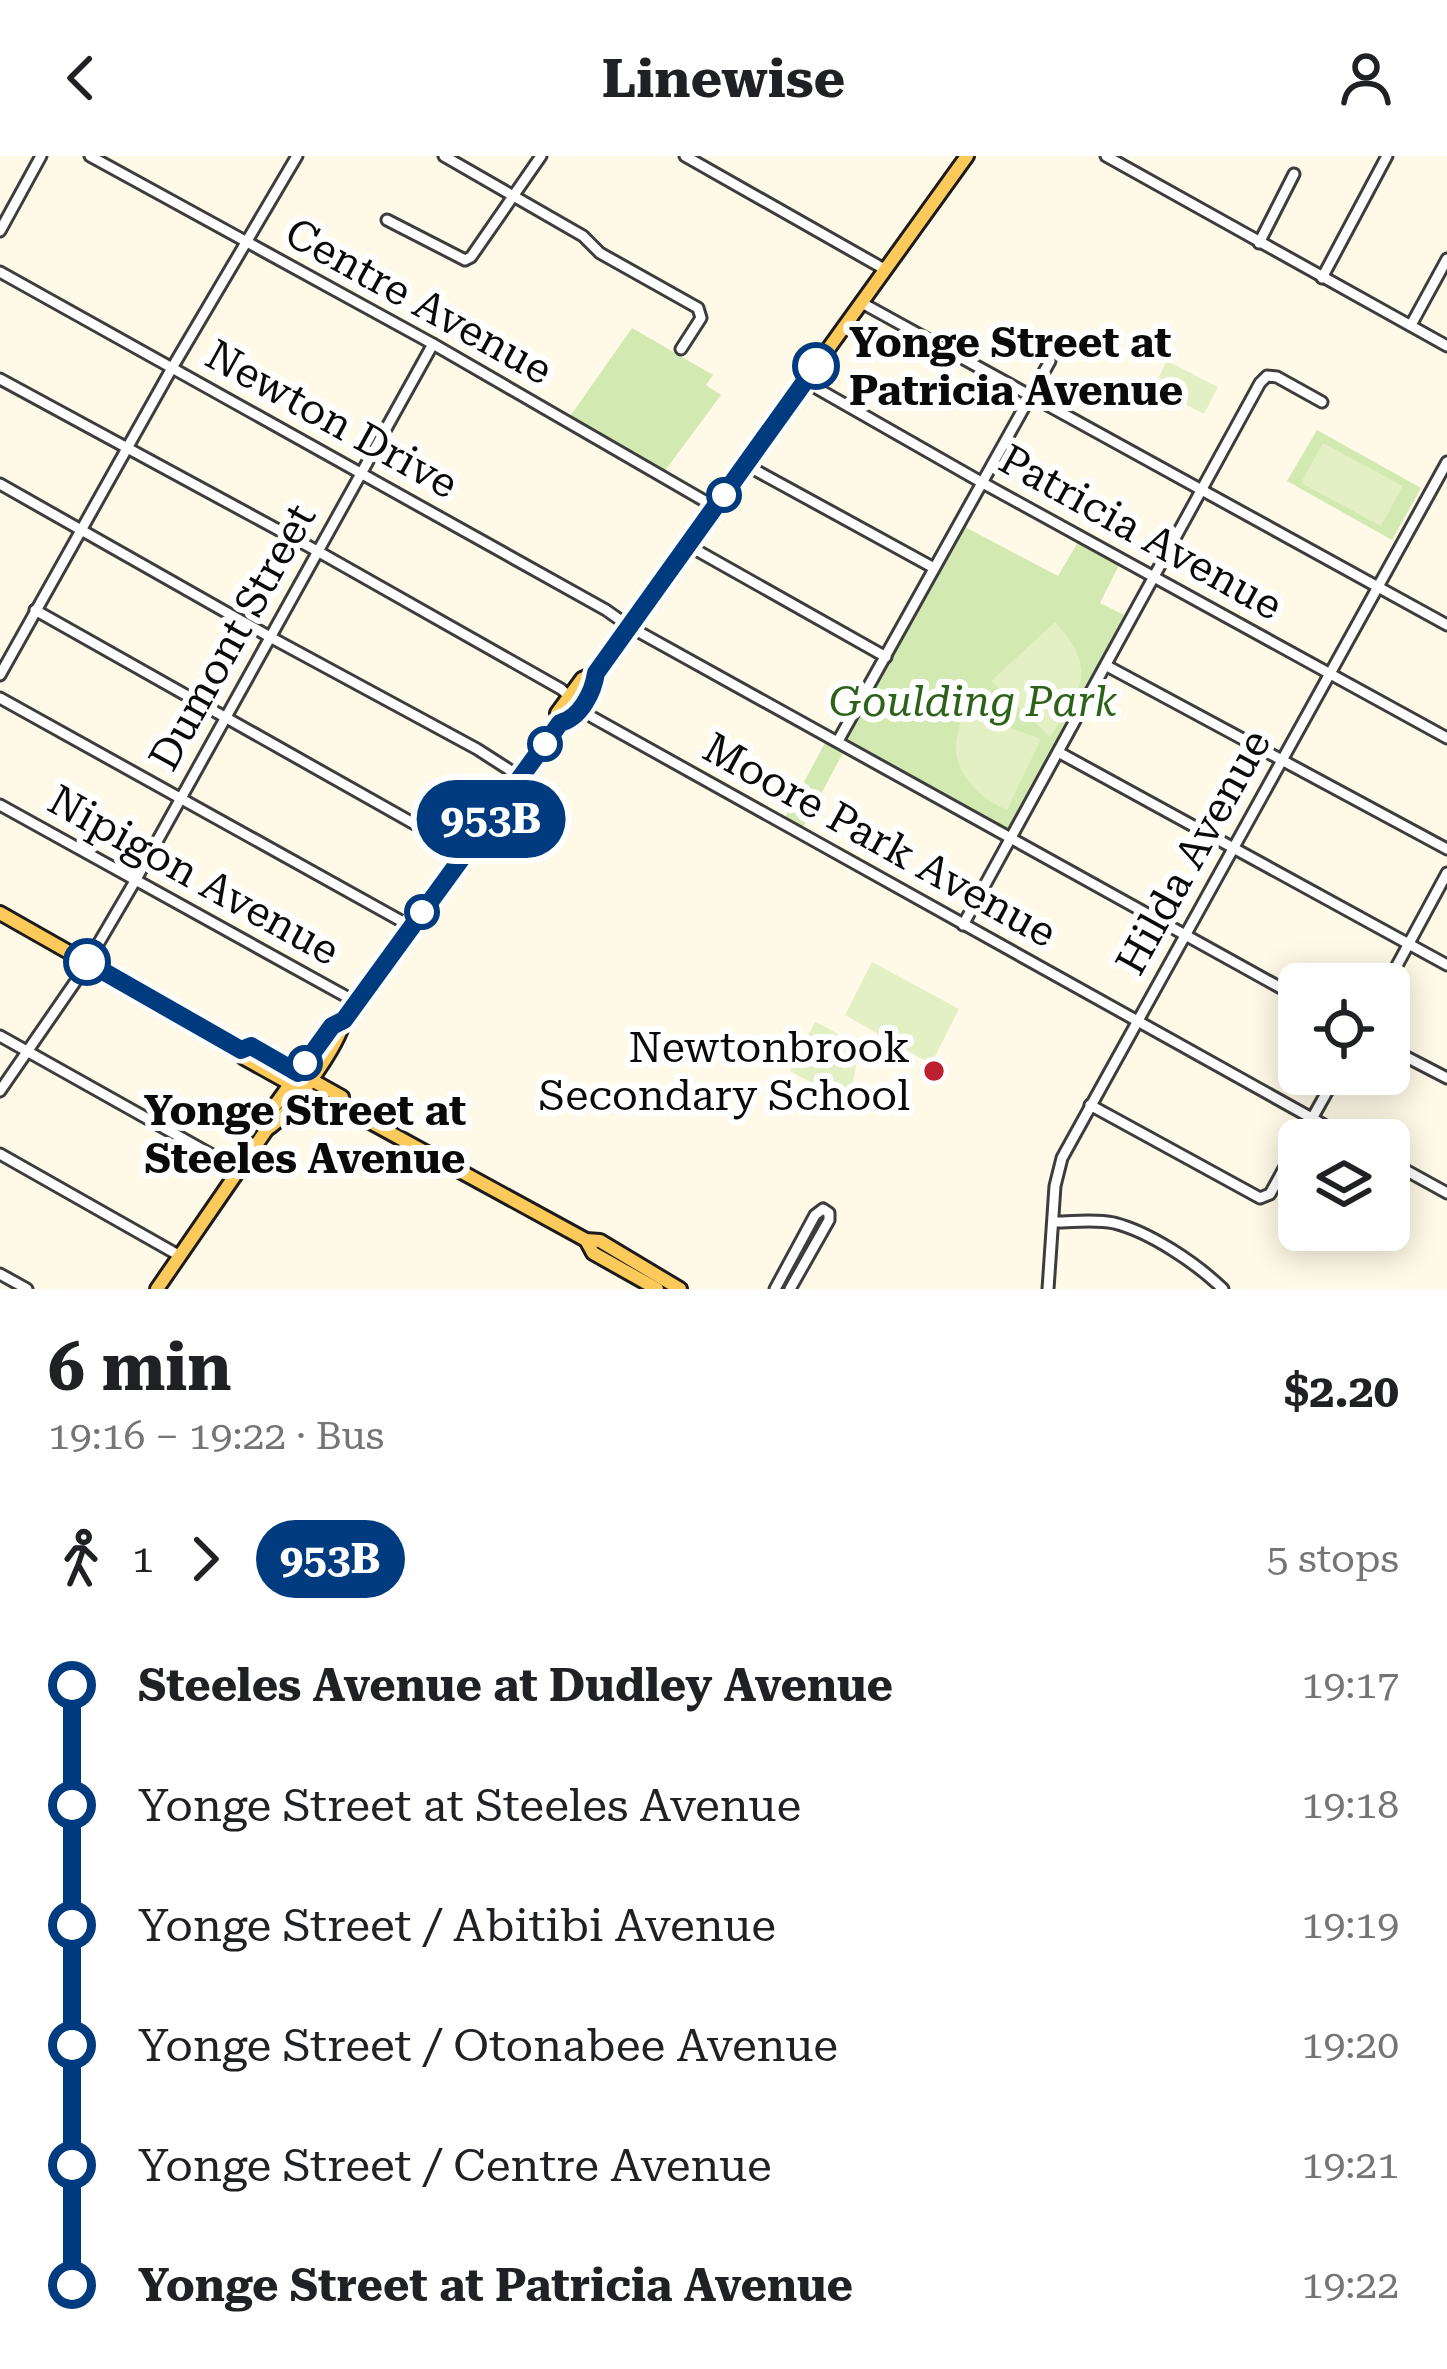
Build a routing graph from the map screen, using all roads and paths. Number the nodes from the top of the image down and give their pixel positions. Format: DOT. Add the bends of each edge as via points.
graph roads {
  1 [pos="41,156"];
  2 [pos="90,156"];
  3 [pos="297,156"];
  4 [pos="444,156"];
  5 [pos="542,156"];
  6 [pos="686,156"];
  7 [pos="967,156"];
  8 [pos="1106,156"];
  9 [pos="1387,156"];
  10 [pos="1294,174"];
  11 [pos="513,195"];
  12 [pos="387,220"];
  13 [pos="0,231"];
  14 [pos="245,243"];
  15 [pos="1259,243"];
  16 [pos="1447,259"];
  17 [pos="886,270"];
  18 [pos="0,272"];
  19 [pos="1322,278"];
  20 [pos="862,303"];
  21 [pos="1411,325"];
  22 [pos="434,344"];
  23 [pos="1447,346"];
  24 [pos="681,349"];
  25 [pos="1050,361"];
  26 [pos="172,368"];
  27 [pos="0,379"];
  28 [pos="804,381"];
  29 [pos="1030,395"];
  30 [pos="1322,402"];
  31 [pos="126,448"];
  32 [pos="1447,462"];
  33 [pos="746,466"];
  34 [pos="361,473"];
  35 [pos="981,482"];
  36 [pos="0,484"];
  37 [pos="1201,489"];
  38 [pos="716,507"];
  39 [pos="81,529"];
  40 [pos="689,546"];
  41 [pos="319,552"];
  42 [pos="934,568"];
  43 [pos="1155,578"];
  44 [pos="1378,587"];
  45 [pos="35,610"];
  46 [pos="1447,625"];
  47 [pos="630,627"];
  48 [pos="270,637"];
  49 [pos="886,657"];
  50 [pos="1107,666"];
  51 [pos="0,675"];
  52 [pos="1330,675"];
  53 [pos="0,698"];
  54 [pos="575,701"];
  55 [pos="224,717"];
  56 [pos="1447,739"];
  57 [pos="838,741"];
  58 [pos="1060,753"];
  59 [pos="1281,760"];
  60 [pos="522,778"];
  61 [pos="179,799"];
  62 [pos="0,806"];
  63 [pos="1011,839"];
  64 [pos="1233,846"];
  65 [pos="1447,850"];
  66 [pos="466,853"];
  67 [pos="1447,873"];
  68 [pos="135,881"];
  69 [pos="0,913"];
  70 [pos="963,925"];
  71 [pos="412,927"];
  72 [pos="1184,935"];
  73 [pos="1409,944"];
  74 [pos="87,962"];
  75 [pos="1399,963"];
  76 [pos="1447,964"];
  77 [pos="1278,986"];
  78 [pos="356,1002"];
  79 [pos="344,1020"];
  80 [pos="1138,1021"];
  81 [pos="0,1036"];
  82 [pos="28,1052"];
  83 [pos="327,1053"];
  84 [pos="1410,1059"];
  85 [pos="1447,1078"];
  86 [pos="300,1082"];
  87 [pos="0,1091"];
  88 [pos="1325,1095"];
  89 [pos="342,1096"];
  90 [pos="1090,1105"];
  91 [pos="352,1112"];
  92 [pos="1312,1119"];
  93 [pos="0,1154"];
  94 [pos="239,1170"];
  95 [pos="1410,1173"];
  96 [pos="1278,1179"];
  97 [pos="1447,1193"];
  98 [pos="1054,1222"];
  99 [pos="811,1223"];
  100 [pos="823,1231"];
  101 [pos="180,1256"];
  102 [pos="0,1274"];
  103 [pos="644,1274"];
  104 [pos="27,1289"];
  105 [pos="157,1289"];
  106 [pos="657,1289"];
  107 [pos="680,1289"];
  108 [pos="775,1289"];
  109 [pos="790,1289"];
  110 [pos="1048,1289"];
  111 [pos="1223,1289"];
  1 -- 13 [label="street"];
  2 -- 14 [label="street, Centre Avenue"];
  3 -- 14 [label="street"];
  4 -- 11 [label="street"];
  5 -- 11 [label="street"];
  6 -- 17 [label="street"];
  7 -- 17 [label="main road"];
  8 -- 15 [label="street"];
  9 -- 19 [label="street"];
  10 -- 15 [label="street"];
  11 -- 12 [label="street" via="465,260"];
  11 -- 24 [label="street" via="698,308 701,318"];
  14 -- 22 [label="street, Centre Avenue"];
  14 -- 26 [label="street"];
  15 -- 19 [label="street"];
  16 -- 21 [label="street"];
  17 -- 20 [label="main road"];
  18 -- 26 [label="street, Newton Drive"];
  19 -- 21 [label="street"];
  20 -- 28 [label="main road"];
  20 -- 29 [label="street"];
  21 -- 23 [label="street"];
  22 -- 34 [label="street, Dumont Street"];
  22 -- 38 [label="street, Centre Avenue"];
  25 -- 29 [label="street"];
  26 -- 31 [label="street"];
  26 -- 34 [label="street, Newton Drive"];
  27 -- 31 [label="street, Moore Park Avenue"];
  28 -- 33 [label="main road"];
  28 -- 35 [label="street, Patricia Avenue"];
  29 -- 35 [label="street"];
  29 -- 37 [label="street"];
  30 -- 37 [label="street" via="1267,376"];
  31 -- 39 [label="street"];
  31 -- 41 [label="street, Moore Park Avenue"];
  32 -- 44 [label="street, Hilda Avenue"];
  33 -- 38 [label="main road"];
  33 -- 42 [label="street"];
  34 -- 41 [label="street, Dumont Street"];
  34 -- 47 [label="street, Newton Drive"];
  35 -- 42 [label="street"];
  35 -- 43 [label="street, Patricia Avenue"];
  36 -- 39 [label="street"];
  37 -- 43 [label="street"];
  37 -- 44 [label="street"];
  38 -- 40 [label="main road"];
  39 -- 45 [label="street"];
  39 -- 48 [label="street"];
  40 -- 47 [label="main road"];
  40 -- 49 [label="street"];
  41 -- 48 [label="street, Dumont Street"];
  41 -- 54 [label="street, Moore Park Avenue"];
  42 -- 49 [label="street"];
  43 -- 50 [label="street"];
  43 -- 52 [label="street, Patricia Avenue"];
  44 -- 46 [label="street"];
  44 -- 52 [label="street, Hilda Avenue"];
  45 -- 51 [label="street"];
  45 -- 55 [label="street"];
  47 -- 54 [label="main road" via="596,673 582,679"];
  47 -- 57 [label="street, Newton Drive"];
  48 -- 55 [label="street, Dumont Street"];
  48 -- 60 [label="street"];
  49 -- 57 [label="street"];
  50 -- 58 [label="street"];
  50 -- 59 [label="street"];
  52 -- 56 [label="street, Patricia Avenue"];
  52 -- 59 [label="street, Hilda Avenue"];
  53 -- 61 [label="street"];
  54 -- 60 [label="main road" via="570,720"];
  54 -- 70 [label="street, Moore Park Avenue"];
  55 -- 61 [label="street, Dumont Street"];
  55 -- 66 [label="street"];
  57 -- 63 [label="street, Newton Drive"];
  58 -- 63 [label="street"];
  58 -- 64 [label="street"];
  59 -- 64 [label="street, Hilda Avenue"];
  59 -- 65 [label="street"];
  60 -- 66 [label="main road"];
  61 -- 68 [label="street, Dumont Street"];
  61 -- 71 [label="street"];
  62 -- 68 [label="street, Nipigon Avenue"];
  63 -- 70 [label="street"];
  63 -- 72 [label="street, Newton Drive"];
  64 -- 72 [label="street, Hilda Avenue"];
  64 -- 73 [label="street"];
  66 -- 71 [label="main road"];
  67 -- 73 [label="street"];
  68 -- 74 [label="street, Dumont Street"];
  68 -- 78 [label="street, Nipigon Avenue"];
  69 -- 74 [label="main road"];
  70 -- 80 [label="street, Moore Park Avenue"];
  71 -- 78 [label="main road"];
  72 -- 77 [label="street, Newton Drive"];
  72 -- 80 [label="street, Hilda Avenue"];
  73 -- 75 [label="street"];
  73 -- 76 [label="street"];
  74 -- 82 [label="street, Dumont Street"];
  74 -- 86 [label="main road" via="244,1058"];
  78 -- 79 [label="main road"];
  79 -- 83 [label="main road"];
  79 -- 86 [label="main road" via="332,1026"];
  80 -- 90 [label="street, Hilda Avenue"];
  80 -- 92 [label="street, Moore Park Avenue"];
  81 -- 82 [label="street"];
  82 -- 87 [label="street, Dumont Street"];
  82 -- 94 [label="street"];
  83 -- 86 [label="main road"];
  83 -- 89 [label="main road" via="327,1073"];
  84 -- 85 [label="street"];
  86 -- 89 [label="main road"];
  86 -- 91 [label="main road"];
  86 -- 94 [label="main road" via="268,1115"];
  88 -- 92 [label="street"];
  89 -- 91 [label="main road"];
  90 -- 96 [label="street" via="1259,1198"];
  90 -- 98 [label="street, Hilda Avenue" via="1062,1158"];
  91 -- 103 [label="main road" via="586,1240 593,1253"];
  93 -- 101 [label="street"];
  94 -- 101 [label="main road"];
  95 -- 97 [label="street"];
  98 -- 110 [label="street, Hilda Avenue"];
  98 -- 111 [label="street" via="1112,1222 1138,1232"];
  99 -- 100 [label="street"];
  99 -- 100 [label="street" via="823,1209 829,1213"];
  99 -- 108 [label="street"];
  100 -- 109 [label="street"];
  101 -- 105 [label="main road"];
  102 -- 104 [label="street"];
  103 -- 106 [label="main road"];
  103 -- 107 [label="main road"];
}
